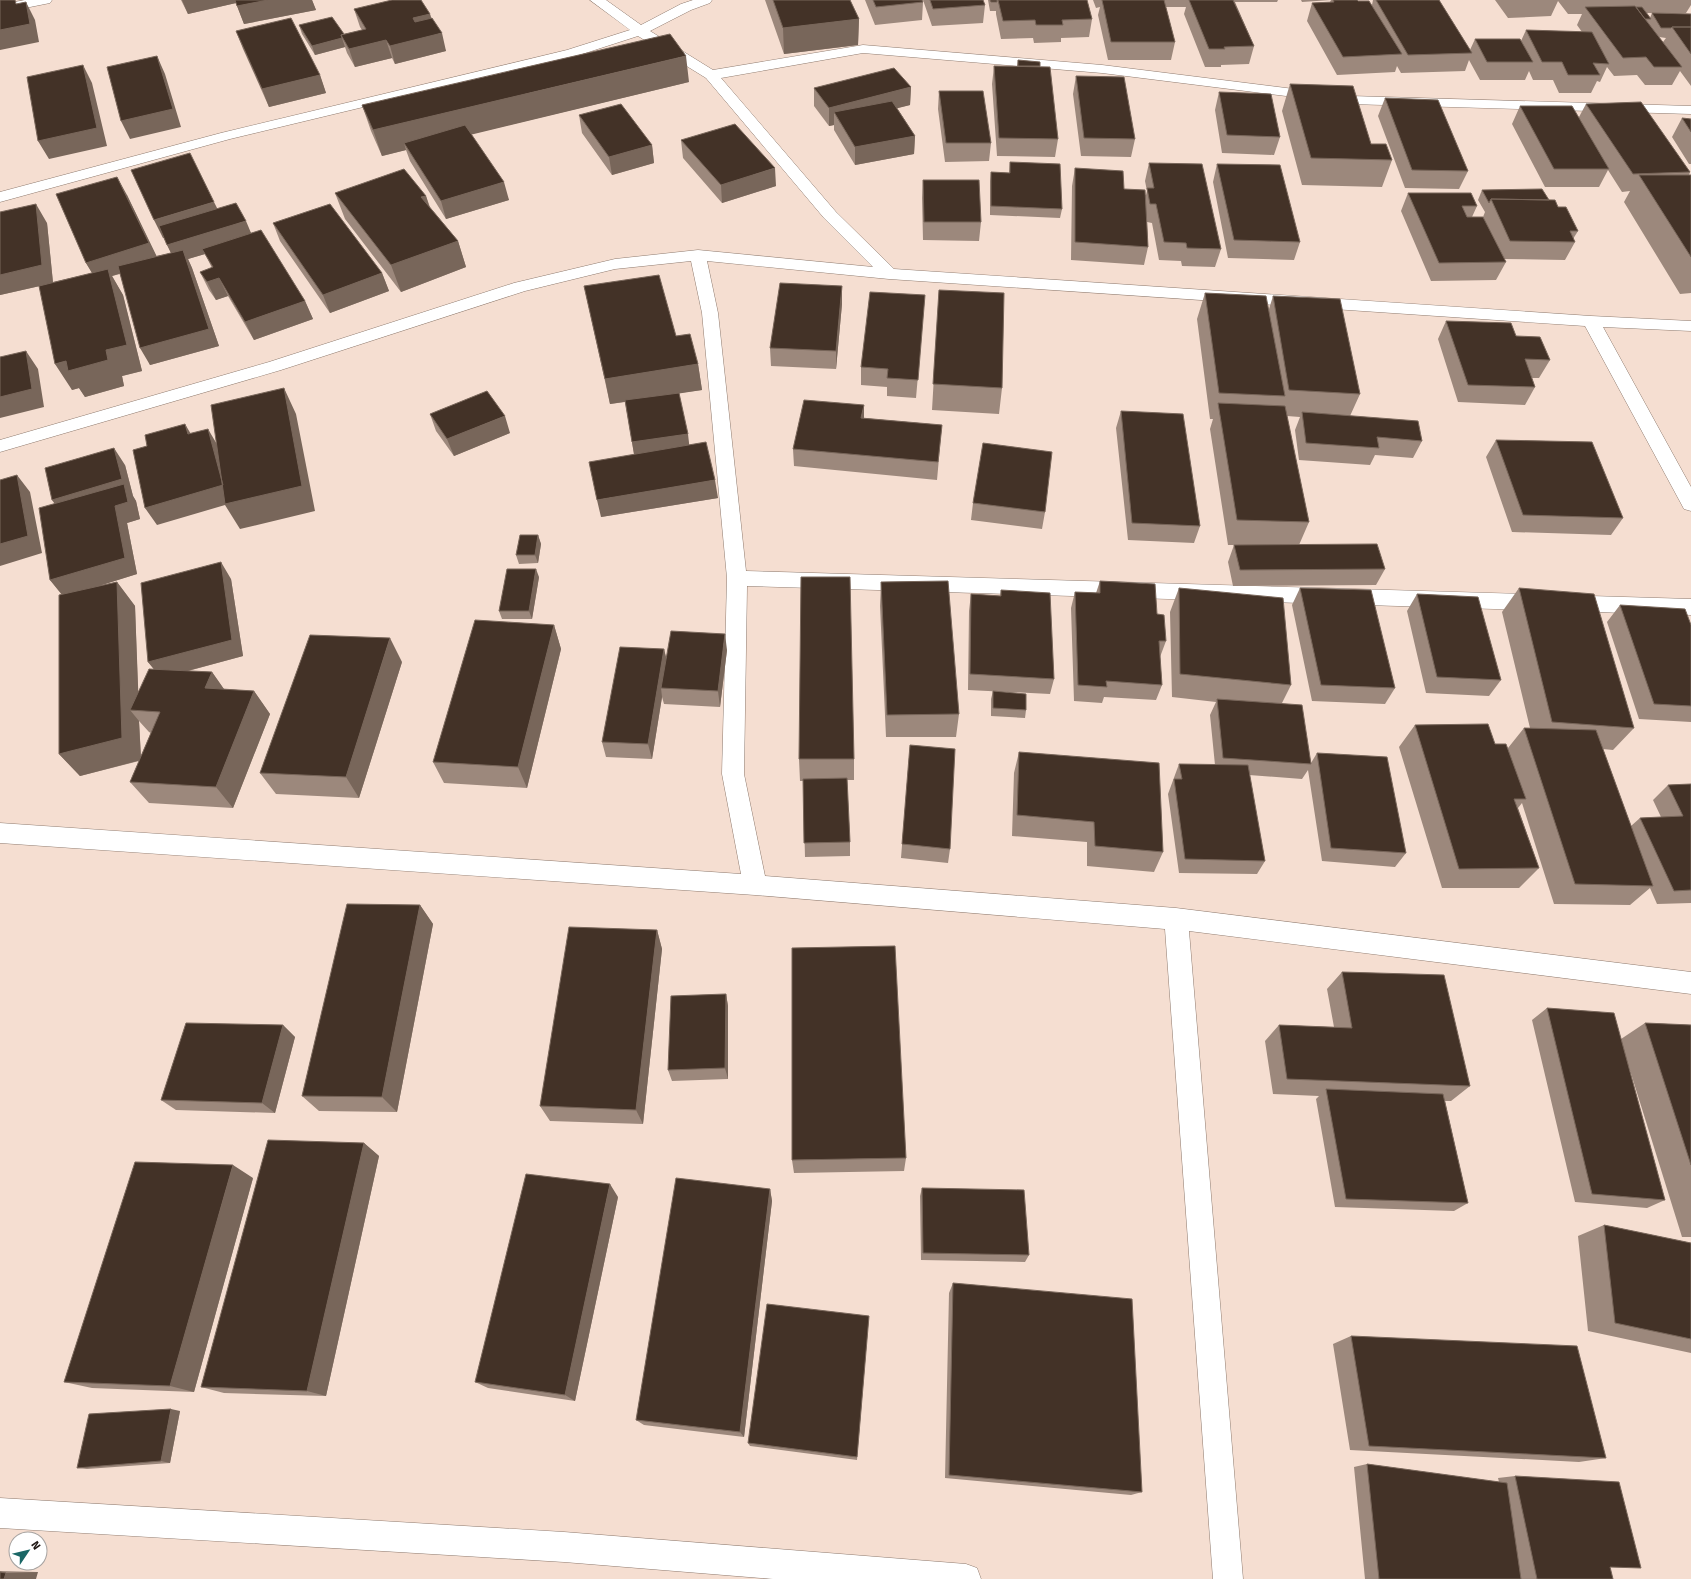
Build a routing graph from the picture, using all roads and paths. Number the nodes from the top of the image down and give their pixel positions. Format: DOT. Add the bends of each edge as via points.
graph roads {
  1 [pos="45,0"];
  2 [pos="597,0"];
  3 [pos="705,0"];
  4 [pos="0,9"];
  5 [pos="640,31"];
  6 [pos="858,35"];
  7 [pos="864,49"];
  8 [pos="710,75"];
  9 [pos="1691,110"];
  10 [pos="0,198"];
  11 [pos="698,254"];
  12 [pos="889,274"];
  13 [pos="1591,321"];
  14 [pos="1691,326"];
  15 [pos="0,446"];
  16 [pos="1691,504"];
  17 [pos="737,578"];
  18 [pos="1691,607"];
  19 [pos="0,833"];
  20 [pos="755,885"];
  21 [pos="1176,918"];
  22 [pos="1691,982"];
  23 [pos="0,1513"];
  24 [pos="966,1579"];
  25 [pos="1228,1579"];
  1 -- 4 [label="street"];
  2 -- 5 [label="street"];
  3 -- 5 [label="street"];
  5 -- 8 [label="street"];
  5 -- 10 [label="street" via="571,52 226,136"];
  6 -- 7 [label="street"];
  7 -- 8 [label="street"];
  7 -- 9 [label="street" via="1102,69 1350,100"];
  8 -- 12 [label="street" via="830,214"];
  11 -- 12 [label="street"];
  11 -- 15 [label="street" via="615,264 520,287 275,366"];
  11 -- 17 [label="street" via="710,313"];
  12 -- 13 [label="street"];
  13 -- 14 [label="street"];
  13 -- 16 [label="street"];
  17 -- 18 [label="street"];
  17 -- 20 [label="street" via="733,774"];
  19 -- 20 [label="street"];
  20 -- 21 [label="street"];
  21 -- 22 [label="street"];
  21 -- 25 [label="street"];
  23 -- 24 [label="street" via="564,1547"];
}
